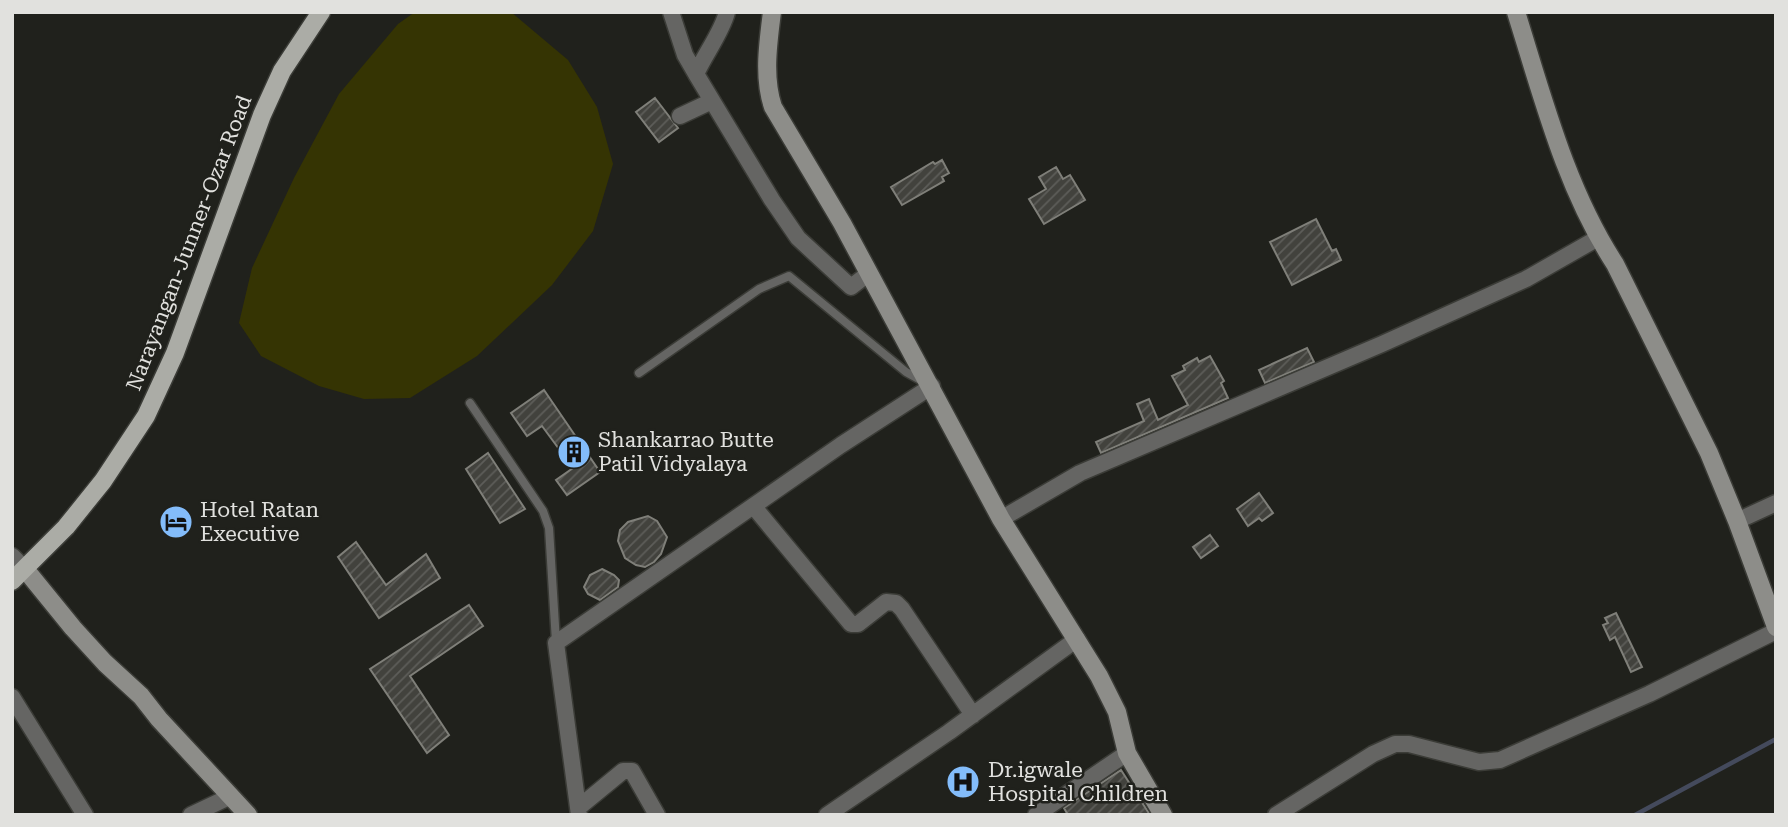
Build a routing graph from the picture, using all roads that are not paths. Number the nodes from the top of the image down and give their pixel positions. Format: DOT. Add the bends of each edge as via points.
graph roads {
  1 [pos="321,12"];
  2 [pos="671,12"];
  3 [pos="727,12"];
  4 [pos="772,12"];
  5 [pos="1516,12"];
  6 [pos="696,74"];
  7 [pos="712,101"];
  8 [pos="680,116"];
  9 [pos="1598,238"];
  10 [pos="869,273"];
  11 [pos="639,373"];
  12 [pos="932,386"];
  13 [pos="470,403"];
  14 [pos="1776,503"];
  15 [pos="754,507"];
  16 [pos="1001,519"];
  17 [pos="1737,521"];
  18 [pos="16,569"];
  19 [pos="1776,629"];
  20 [pos="1077,639"];
  21 [pos="556,643"];
  22 [pos="12,697"];
  23 [pos="973,715"];
  24 [pos="1127,753"];
  25 [pos="231,796"];
  26 [pos="579,811"];
  27 [pos="85,815"];
  28 [pos="191,815"];
  29 [pos="248,815"];
  30 [pos="657,815"];
  31 [pos="827,815"];
  32 [pos="1036,815"];
  33 [pos="1163,815"];
  34 [pos="1276,815"];
  1 -- 18 [label="main road, Narayangan-Junner-Ozar Road" via="282,71 261,115 175,353 146,416 66,527"];
  2 -- 6 [label="street"];
  3 -- 6 [label="street"];
  4 -- 10 [label="street" via="768,89 773,107"];
  5 -- 9 [label="street" via="1549,116"];
  6 -- 7 [label="street"];
  7 -- 8 [label="street"];
  7 -- 10 [label="street" via="798,237 851,287"];
  9 -- 16 [label="street" via="1525,279 1382,345 1080,473"];
  9 -- 17 [label="street" via="1709,453"];
  10 -- 12 [label="street"];
  11 -- 12 [label="lane" via="758,289 789,276 906,372"];
  12 -- 15 [label="street"];
  12 -- 16 [label="street"];
  13 -- 21 [label="lane" via="543,511 549,528"];
  14 -- 17 [label="street"];
  15 -- 21 [label="street"];
  15 -- 23 [label="street" via="851,624 858,624 886,602 896,603"];
  16 -- 20 [label="street"];
  17 -- 19 [label="street"];
  18 -- 25 [label="street"];
  19 -- 34 [label="street" via="1648,694 1500,760 1479,762 1395,744"];
  20 -- 23 [label="street"];
  20 -- 24 [label="street" via="1117,712"];
  21 -- 26 [label="street"];
  22 -- 27 [label="street"];
  23 -- 31 [label="street"];
  24 -- 32 [label="street"];
  24 -- 33 [label="street"];
  25 -- 28 [label="street"];
  25 -- 29 [label="street"];
  26 -- 30 [label="street" via="624,771 632,771"];
}
